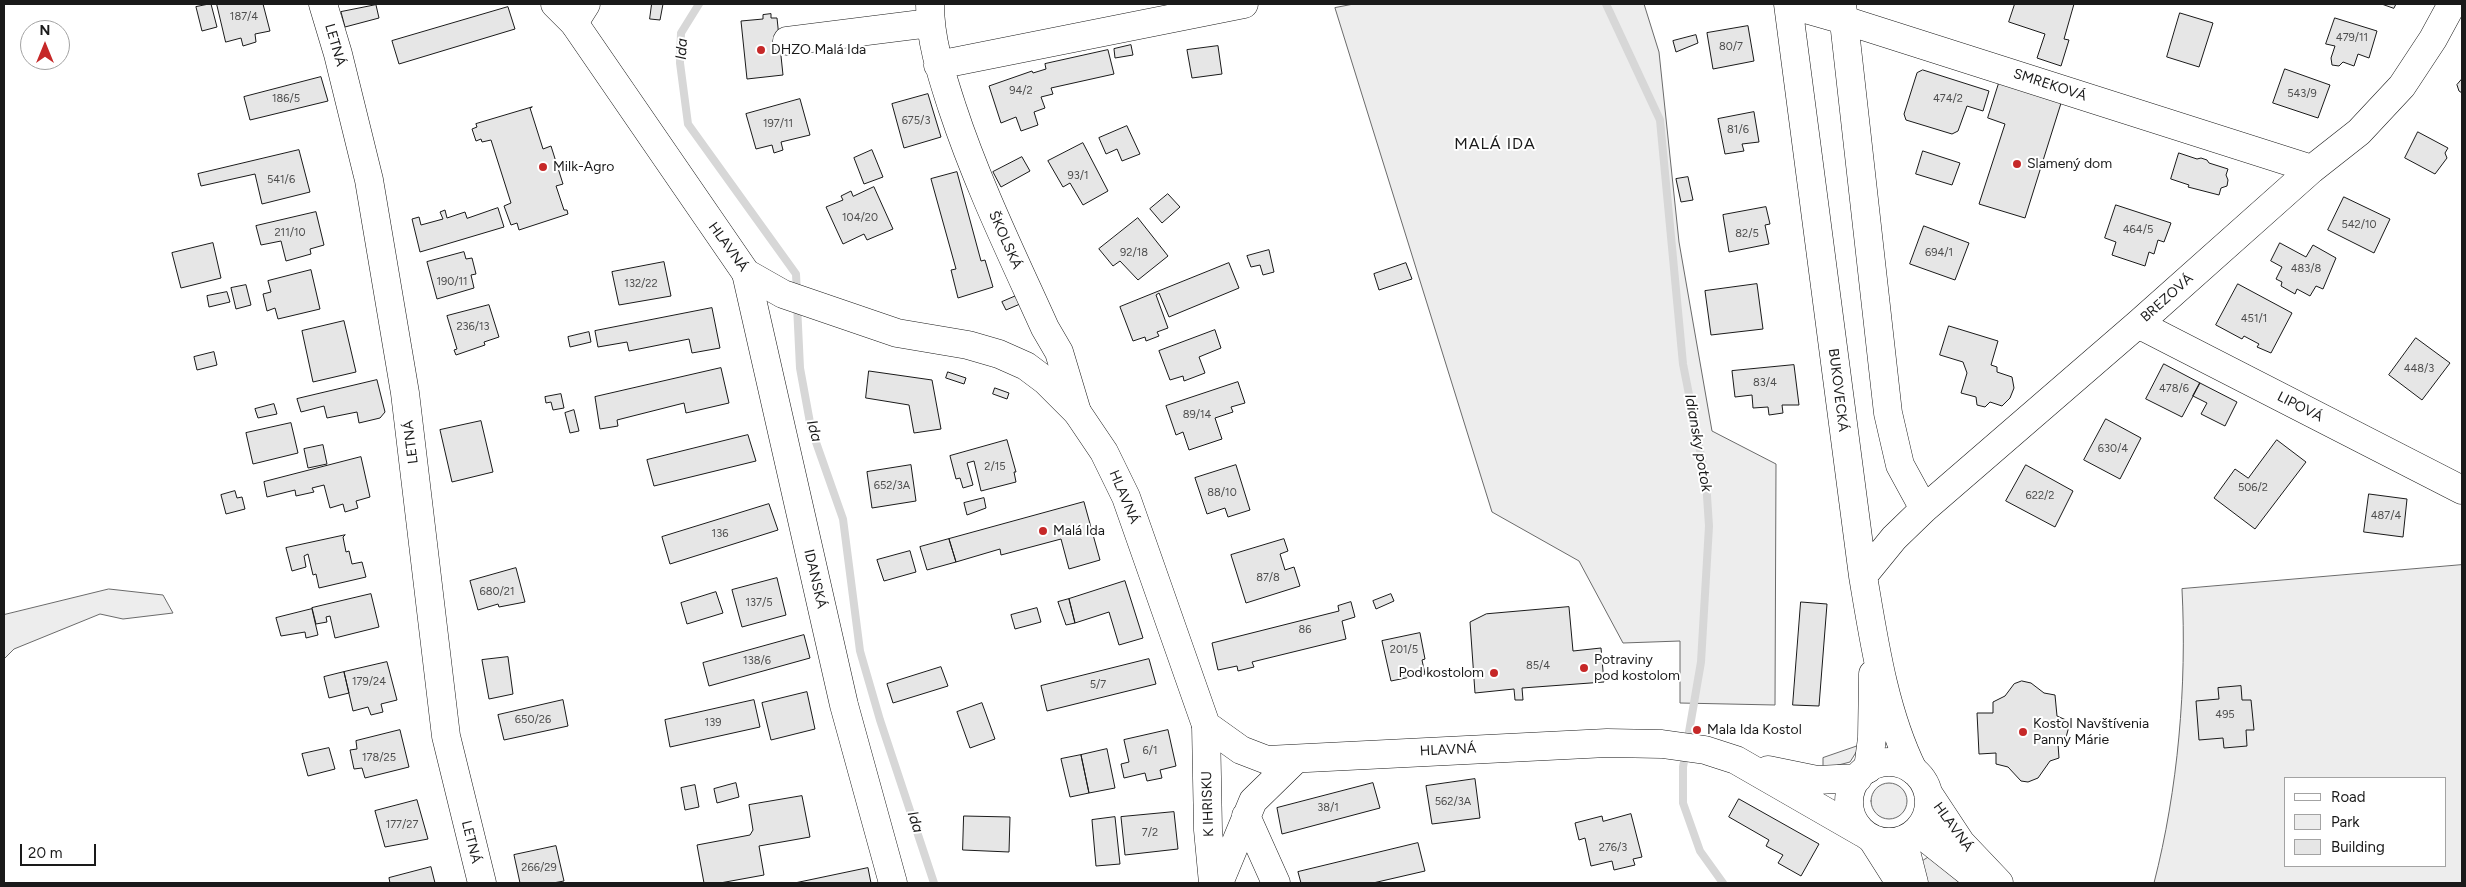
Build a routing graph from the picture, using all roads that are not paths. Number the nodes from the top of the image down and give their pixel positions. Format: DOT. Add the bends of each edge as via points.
graph roads {
  1 [pos="323,4"];
  2 [pos="554,4"];
  3 [pos="1244,4"];
  4 [pos="1788,4"];
  5 [pos="2452,4"];
  6 [pos="1843,12"];
  7 [pos="580,14"];
  8 [pos="930,14"];
  9 [pos="787,41"];
  10 [pos="938,65"];
  11 [pos="2312,169"];
  12 [pos="746,273"];
  13 [pos="2138,324"];
  14 [pos="1045,328"];
  15 [pos="1026,366"];
  16 [pos="1078,412"];
  17 [pos="2462,490"];
  18 [pos="1924,509"];
  19 [pos="1863,576"];
  20 [pos="1874,637"];
  21 [pos="1206,725"];
  22 [pos="1295,760"];
  23 [pos="1744,764"];
  24 [pos="1914,770"];
  25 [pos="1863,774"];
  26 [pos="1928,793"];
  27 [pos="1246,816"];
  28 [pos="1910,835"];
  29 [pos="1868,836"];
  30 [pos="482,883"];
  31 [pos="893,883"];
  32 [pos="1213,883"];
  33 [pos="1219,883"];
  34 [pos="1276,883"];
  35 [pos="1900,883"];
  36 [pos="1914,883"];
  37 [pos="1982,883"];
  38 [pos="1999,883"];
  1 -- 30 [label="street, LETNÁ" via="369,180 405,393 446,736"];
  2 -- 7 [label="street, HLAVNÁ"];
  3 -- 10 [label="street"];
  4 -- 6 [label="street, SMREKOVÁ"];
  4 -- 19 [label="street, BUKOVECKÁ"];
  5 -- 11 [label="street, BREZOVÁ" via="2433,40 2402,86 2359,132"];
  6 -- 11 [label="street, SMREKOVÁ"];
  6 -- 18 [label="street" via="1888,413 1900,465"];
  7 -- 12 [label="street, HLAVNÁ"];
  8 -- 9 [label="street"];
  8 -- 10 [label="street, ŠKOLSKÁ"];
  10 -- 14 [label="street, ŠKOLSKÁ" via="974,171"];
  11 -- 13 [label="street, BREZOVÁ"];
  12 -- 15 [label="street, HLAVNÁ" via="783,294 897,333 968,345"];
  12 -- 31 [label="street, IDANSKÁ" via="844,706"];
  13 -- 17 [label="street, LIPOVÁ"];
  13 -- 18 [label="street, BREZOVÁ"];
  14 -- 15 [label="street"];
  14 -- 16 [label="street, ŠKOLSKÁ" via="1059,352"];
  15 -- 16 [label="street, HLAVNÁ"];
  16 -- 21 [label="street, HLAVNÁ" via="1104,452 1126,497"];
  18 -- 19 [label="street, BREZOVÁ" via="1894,538"];
  19 -- 20 [label="street, BUKOVECKÁ"];
  20 -- 24 [label="street, BUKOVECKÁ" via="1899,738"];
  20 -- 25 [label="street" via="1872,738"];
  21 -- 22 [label="street, HLAVNÁ" via="1241,750 1267,760"];
  21 -- 32 [label="street, K IHRISKU" via="1208,830"];
  22 -- 23 [label="street, HLAVNÁ" via="1607,743 1662,744 1705,750"];
  22 -- 27 [label="street" via="1253,801"];
  23 -- 25 [label="street, HLAVNÁ" via="1817,780"];
  23 -- 29 [label="street, HLAVNÁ"];
  24 -- 25 [label="street, HLAVNÁ" via="1888,762 1875,765"];
  24 -- 26 [label="street, HLAVNÁ"];
  25 -- 29 [label="street" via="1850,796 1850,810 1854,822"];
  26 -- 28 [label="street, HLAVNÁ" via="1929,807 1925,819"];
  26 -- 38 [label="street, HLAVNÁ" via="1961,843"];
  27 -- 33 [label="street"];
  27 -- 34 [label="street"];
  28 -- 29 [label="street, HLAVNÁ" via="1893,842"];
  28 -- 36 [label="street"];
  28 -- 37 [label="street, HLAVNÁ"];
  29 -- 35 [label="street"];
}
